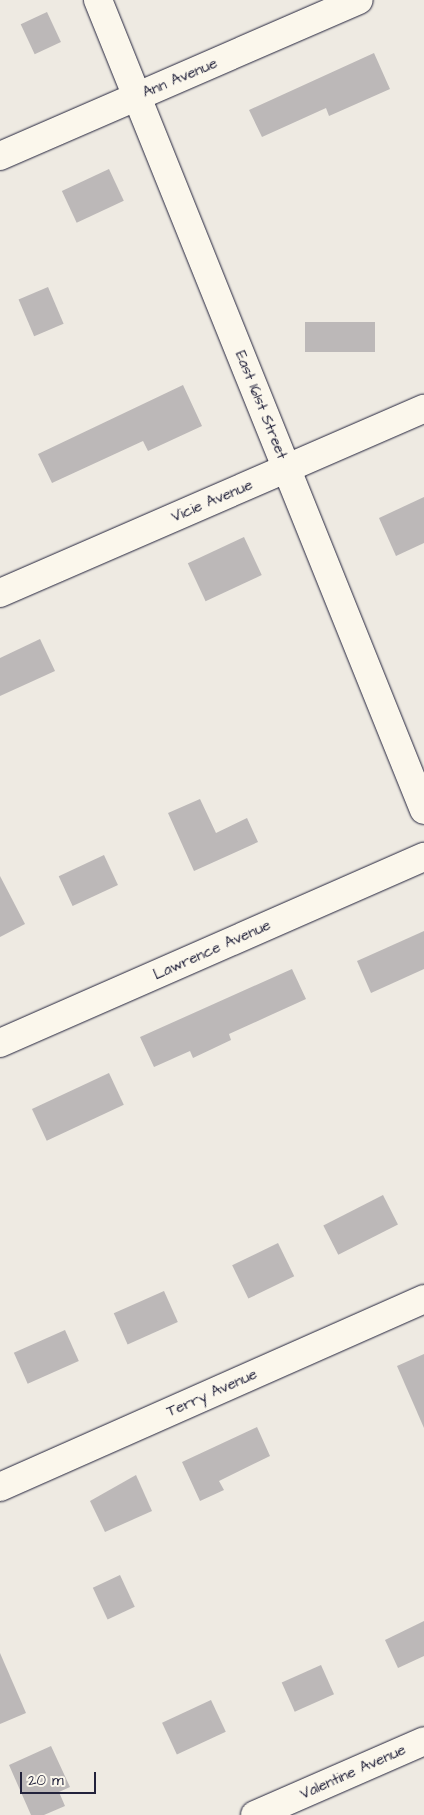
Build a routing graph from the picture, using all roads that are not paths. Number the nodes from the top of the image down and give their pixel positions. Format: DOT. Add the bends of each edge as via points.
graph roads {
  1 [pos="98,0"];
  2 [pos="359,0"];
  3 [pos="137,96"];
  4 [pos="0,156"];
  5 [pos="424,409"];
  6 [pos="287,469"];
  7 [pos="0,593"];
  8 [pos="424,810"];
  9 [pos="424,857"];
  10 [pos="0,1043"];
  11 [pos="424,1299"];
  12 [pos="0,1487"];
  13 [pos="424,1741"];
  14 [pos="255,1815"];
  1 -- 3 [label="street, East 161st Street"];
  2 -- 3 [label="street, Ann Avenue"];
  3 -- 4 [label="street, Ann Avenue"];
  3 -- 6 [label="street, East 161st Street"];
  5 -- 6 [label="street, Vicie Avenue"];
  6 -- 7 [label="street, Vicie Avenue"];
  6 -- 8 [label="street, East 161st Street"];
  9 -- 10 [label="street, Lawrence Avenue"];
  11 -- 12 [label="street, Terry Avenue"];
  13 -- 14 [label="street, Valentine Avenue"];
}
